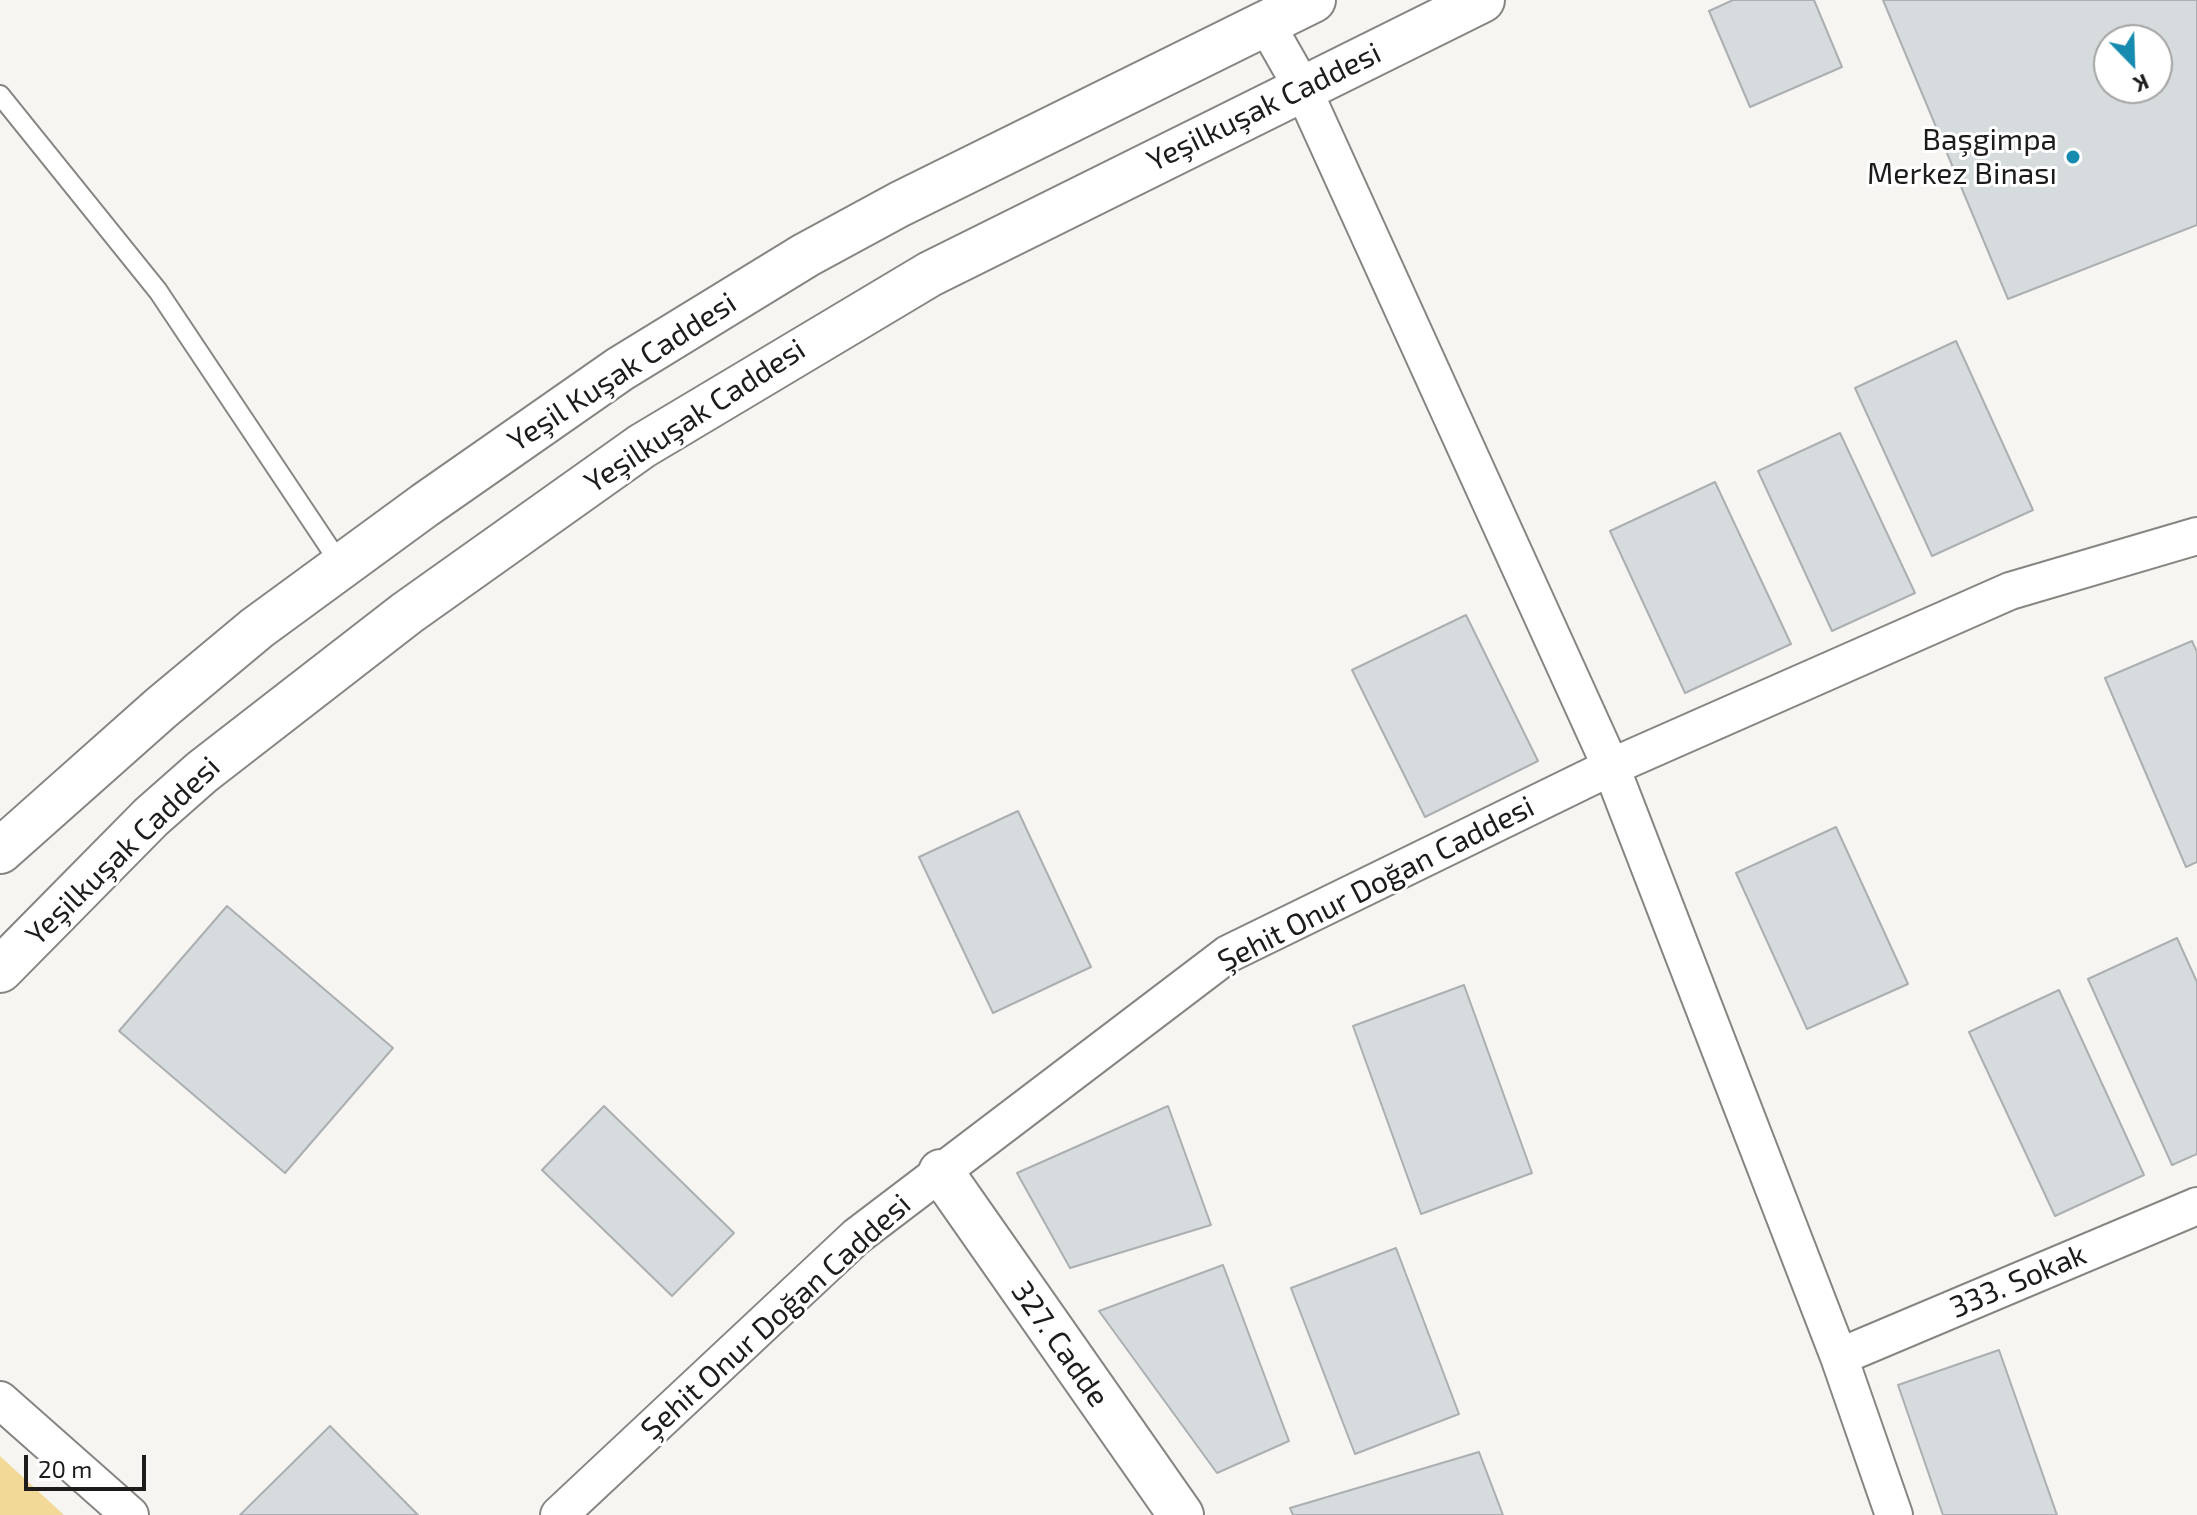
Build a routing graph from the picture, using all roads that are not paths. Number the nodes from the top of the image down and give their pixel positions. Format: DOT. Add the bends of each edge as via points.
graph roads {
  1 [pos="1313,0"];
  2 [pos="1482,0"];
  3 [pos="1265,22"];
  4 [pos="1302,87"];
  5 [pos="0,95"];
  6 [pos="2197,536"];
  7 [pos="341,565"];
  8 [pos="1611,767"];
  9 [pos="0,851"];
  10 [pos="0,970"];
  11 [pos="941,1172"];
  12 [pos="2197,1206"];
  13 [pos="1839,1357"];
  14 [pos="0,1400"];
  15 [pos="130,1515"];
  16 [pos="559,1515"];
  17 [pos="1181,1515"];
  18 [pos="1894,1515"];
  1 -- 3 [label="main road, Yeşil Kuşak Caddesi"];
  2 -- 4 [label="main road, Yeşilkuşak Caddesi"];
  3 -- 4 [label="street"];
  3 -- 7 [label="main road, Yeşil Kuşak Caddesi" via="1019,142 806,255 620,369"];
  4 -- 8 [label="street"];
  4 -- 10 [label="main road, Yeşilkuşak Caddesi" via="930,274 642,446 407,613 202,772"];
  5 -- 7 [label="lane" via="158,291"];
  6 -- 8 [label="street, Şehit Onur Doğan Caddesi" via="2010,591"];
  7 -- 9 [label="main road, Yeşil Kuşak Caddesi" via="161,708"];
  8 -- 11 [label="street, Şehit Onur Doğan Caddesi" via="1228,954"];
  8 -- 13 [label="street"];
  11 -- 16 [label="street, Şehit Onur Doğan Caddesi" via="857,1236"];
  11 -- 17 [label="main road, 327. Cadde"];
  12 -- 13 [label="street, 333. Sokak"];
  13 -- 18 [label="street"];
  14 -- 15 [label="street"];
}
